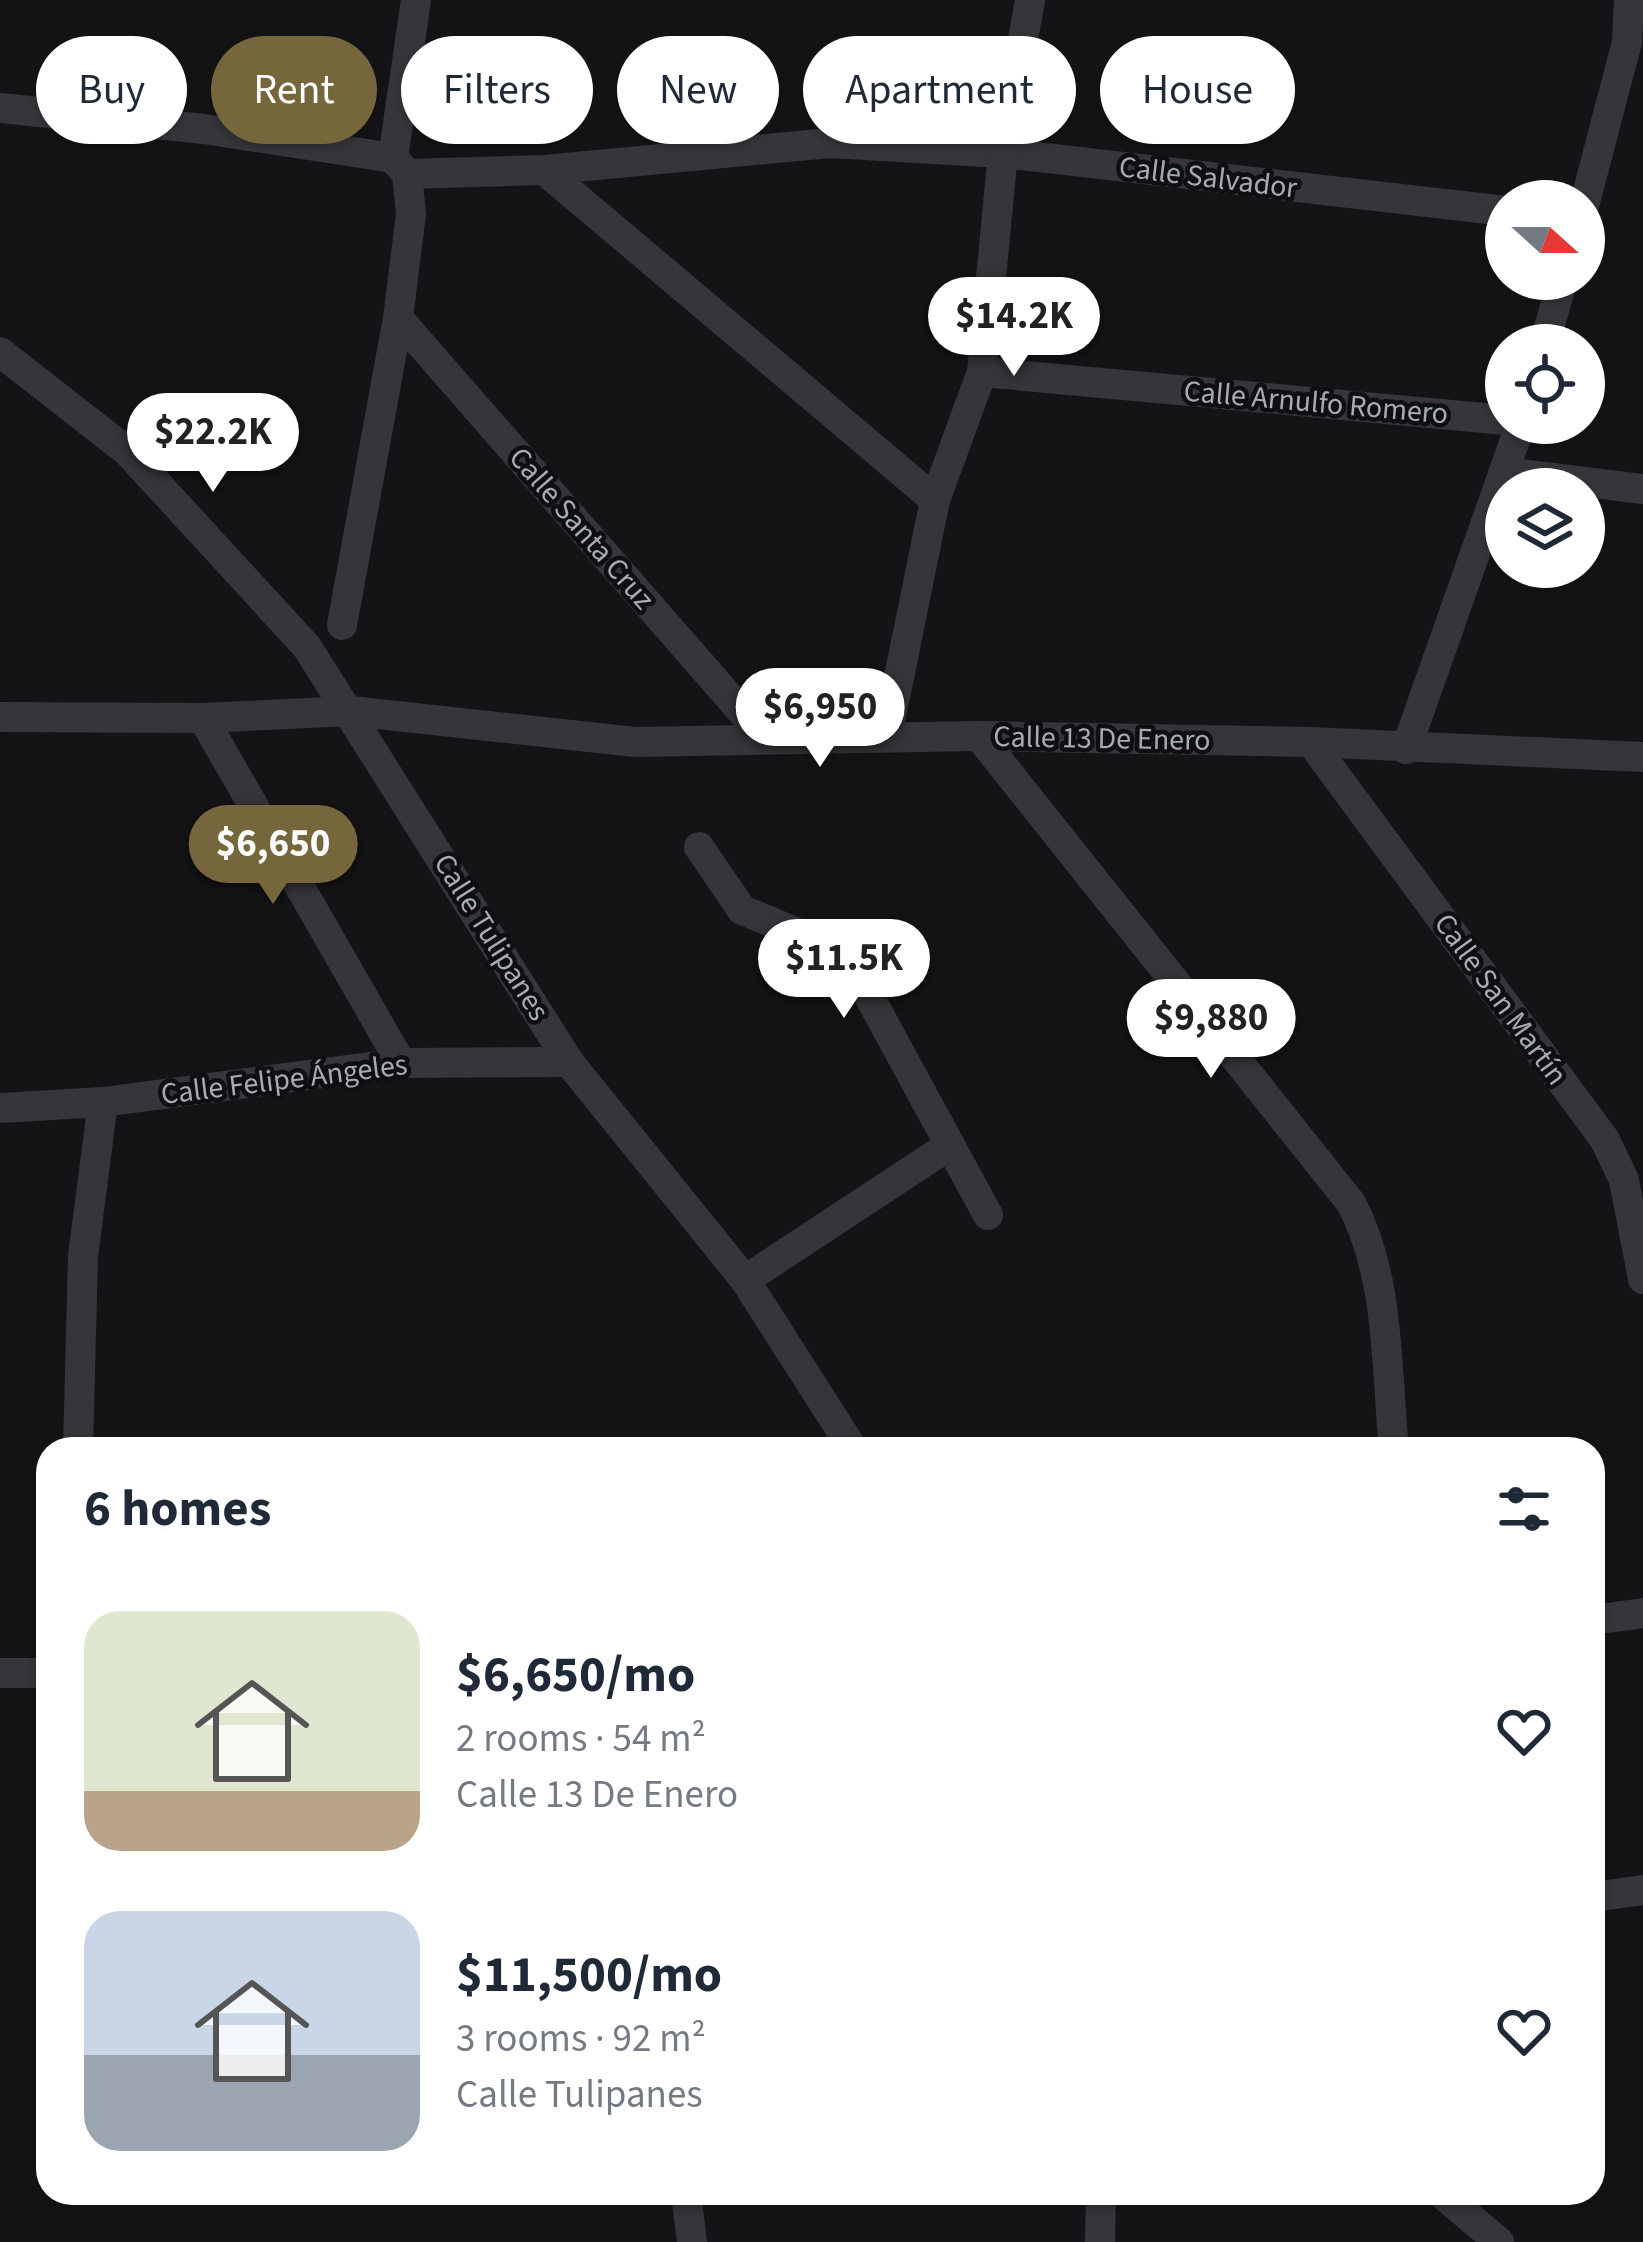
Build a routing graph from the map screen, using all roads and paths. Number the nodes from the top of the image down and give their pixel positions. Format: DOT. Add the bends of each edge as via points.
graph roads {
  1 [pos="416,0"];
  2 [pos="1030,0"];
  3 [pos="1629,0"];
  4 [pos="0,108"];
  5 [pos="1003,153"];
  6 [pos="400,166"];
  7 [pos="544,170"];
  8 [pos="1591,180"];
  9 [pos="1485,209"];
  10 [pos="398,318"];
  11 [pos="0,352"];
  12 [pos="982,372"];
  13 [pos="1485,418"];
  14 [pos="1605,485"];
  15 [pos="1643,490"];
  16 [pos="934,500"];
  17 [pos="1485,526"];
  18 [pos="342,625"];
  19 [pos="351,711"];
  20 [pos="0,717"];
  21 [pos="203,718"];
  22 [pos="887,736"];
  23 [pos="979,736"];
  24 [pos="765,738"];
  25 [pos="1311,742"];
  26 [pos="1406,749"];
  27 [pos="1643,757"];
  28 [pos="699,847"];
  29 [pos="569,1061"];
  30 [pos="401,1063"];
  31 [pos="103,1102"];
  32 [pos="0,1108"];
  33 [pos="947,1147"];
  34 [pos="988,1215"];
  35 [pos="1643,1279"];
  36 [pos="746,1280"];
  37 [pos="78,1437"];
  38 [pos="845,1437"];
  39 [pos="1393,1437"];
  40 [pos="1643,1612"];
  41 [pos="1605,1618"];
  42 [pos="0,1673"];
  43 [pos="36,1673"];
  44 [pos="1643,1890"];
  45 [pos="1605,1895"];
  46 [pos="687,2205"];
  47 [pos="1101,2205"];
  48 [pos="1456,2205"];
  49 [pos="692,2242"];
  50 [pos="1100,2242"];
  51 [pos="1499,2242"];
  1 -- 6 [label="street"];
  2 -- 5 [label="street"];
  3 -- 8 [label="street" via="1627,42"];
  4 -- 6 [label="street, Calle Salvador" via="204,128"];
  5 -- 7 [label="street, Calle Salvador" via="830,143"];
  5 -- 9 [label="street, Calle Salvador"];
  5 -- 12 [label="street"];
  6 -- 7 [label="street, Calle Salvador"];
  6 -- 10 [label="street" via="411,214"];
  7 -- 16 [label="street"];
  10 -- 18 [label="street"];
  10 -- 24 [label="street, Calle Santa Cruz"];
  11 -- 19 [label="street, Calle Tulipanes" via="128,452 307,646"];
  12 -- 13 [label="street, Calle Arnulfo Romero"];
  12 -- 16 [label="street"];
  14 -- 15 [label="street"];
  16 -- 22 [label="street"];
  17 -- 26 [label="street"];
  19 -- 21 [label="street, Calle 13 De Enero"];
  19 -- 24 [label="street, Calle 13 De Enero" via="635,742"];
  19 -- 29 [label="street, Calle Tulipanes"];
  20 -- 21 [label="street, Calle 13 De Enero"];
  21 -- 30 [label="street"];
  22 -- 23 [label="street, Calle 13 De Enero"];
  22 -- 24 [label="street, Calle 13 De Enero"];
  23 -- 25 [label="street, Calle 13 De Enero"];
  23 -- 39 [label="street" via="1351,1204 1369,1237 1378,1282"];
  25 -- 26 [label="street, Calle 13 De Enero"];
  25 -- 35 [label="street, Calle San Martín" via="1605,1140 1624,1180"];
  26 -- 27 [label="street, Calle 13 De Enero"];
  28 -- 33 [label="street" via="742,910 851,963"];
  29 -- 30 [label="street, Calle Felipe Ángeles"];
  29 -- 36 [label="street, Calle Tulipanes"];
  30 -- 31 [label="street, Calle Felipe Ángeles"];
  31 -- 32 [label="street, Calle Felipe Ángeles"];
  31 -- 37 [label="street" via="83,1256"];
  33 -- 34 [label="street"];
  33 -- 36 [label="street"];
  36 -- 38 [label="street, Calle Tulipanes"];
  40 -- 41 [label="street"];
  42 -- 43 [label="street"];
  44 -- 45 [label="street"];
  46 -- 49 [label="street"];
  47 -- 50 [label="street"];
  48 -- 51 [label="street"];
}
